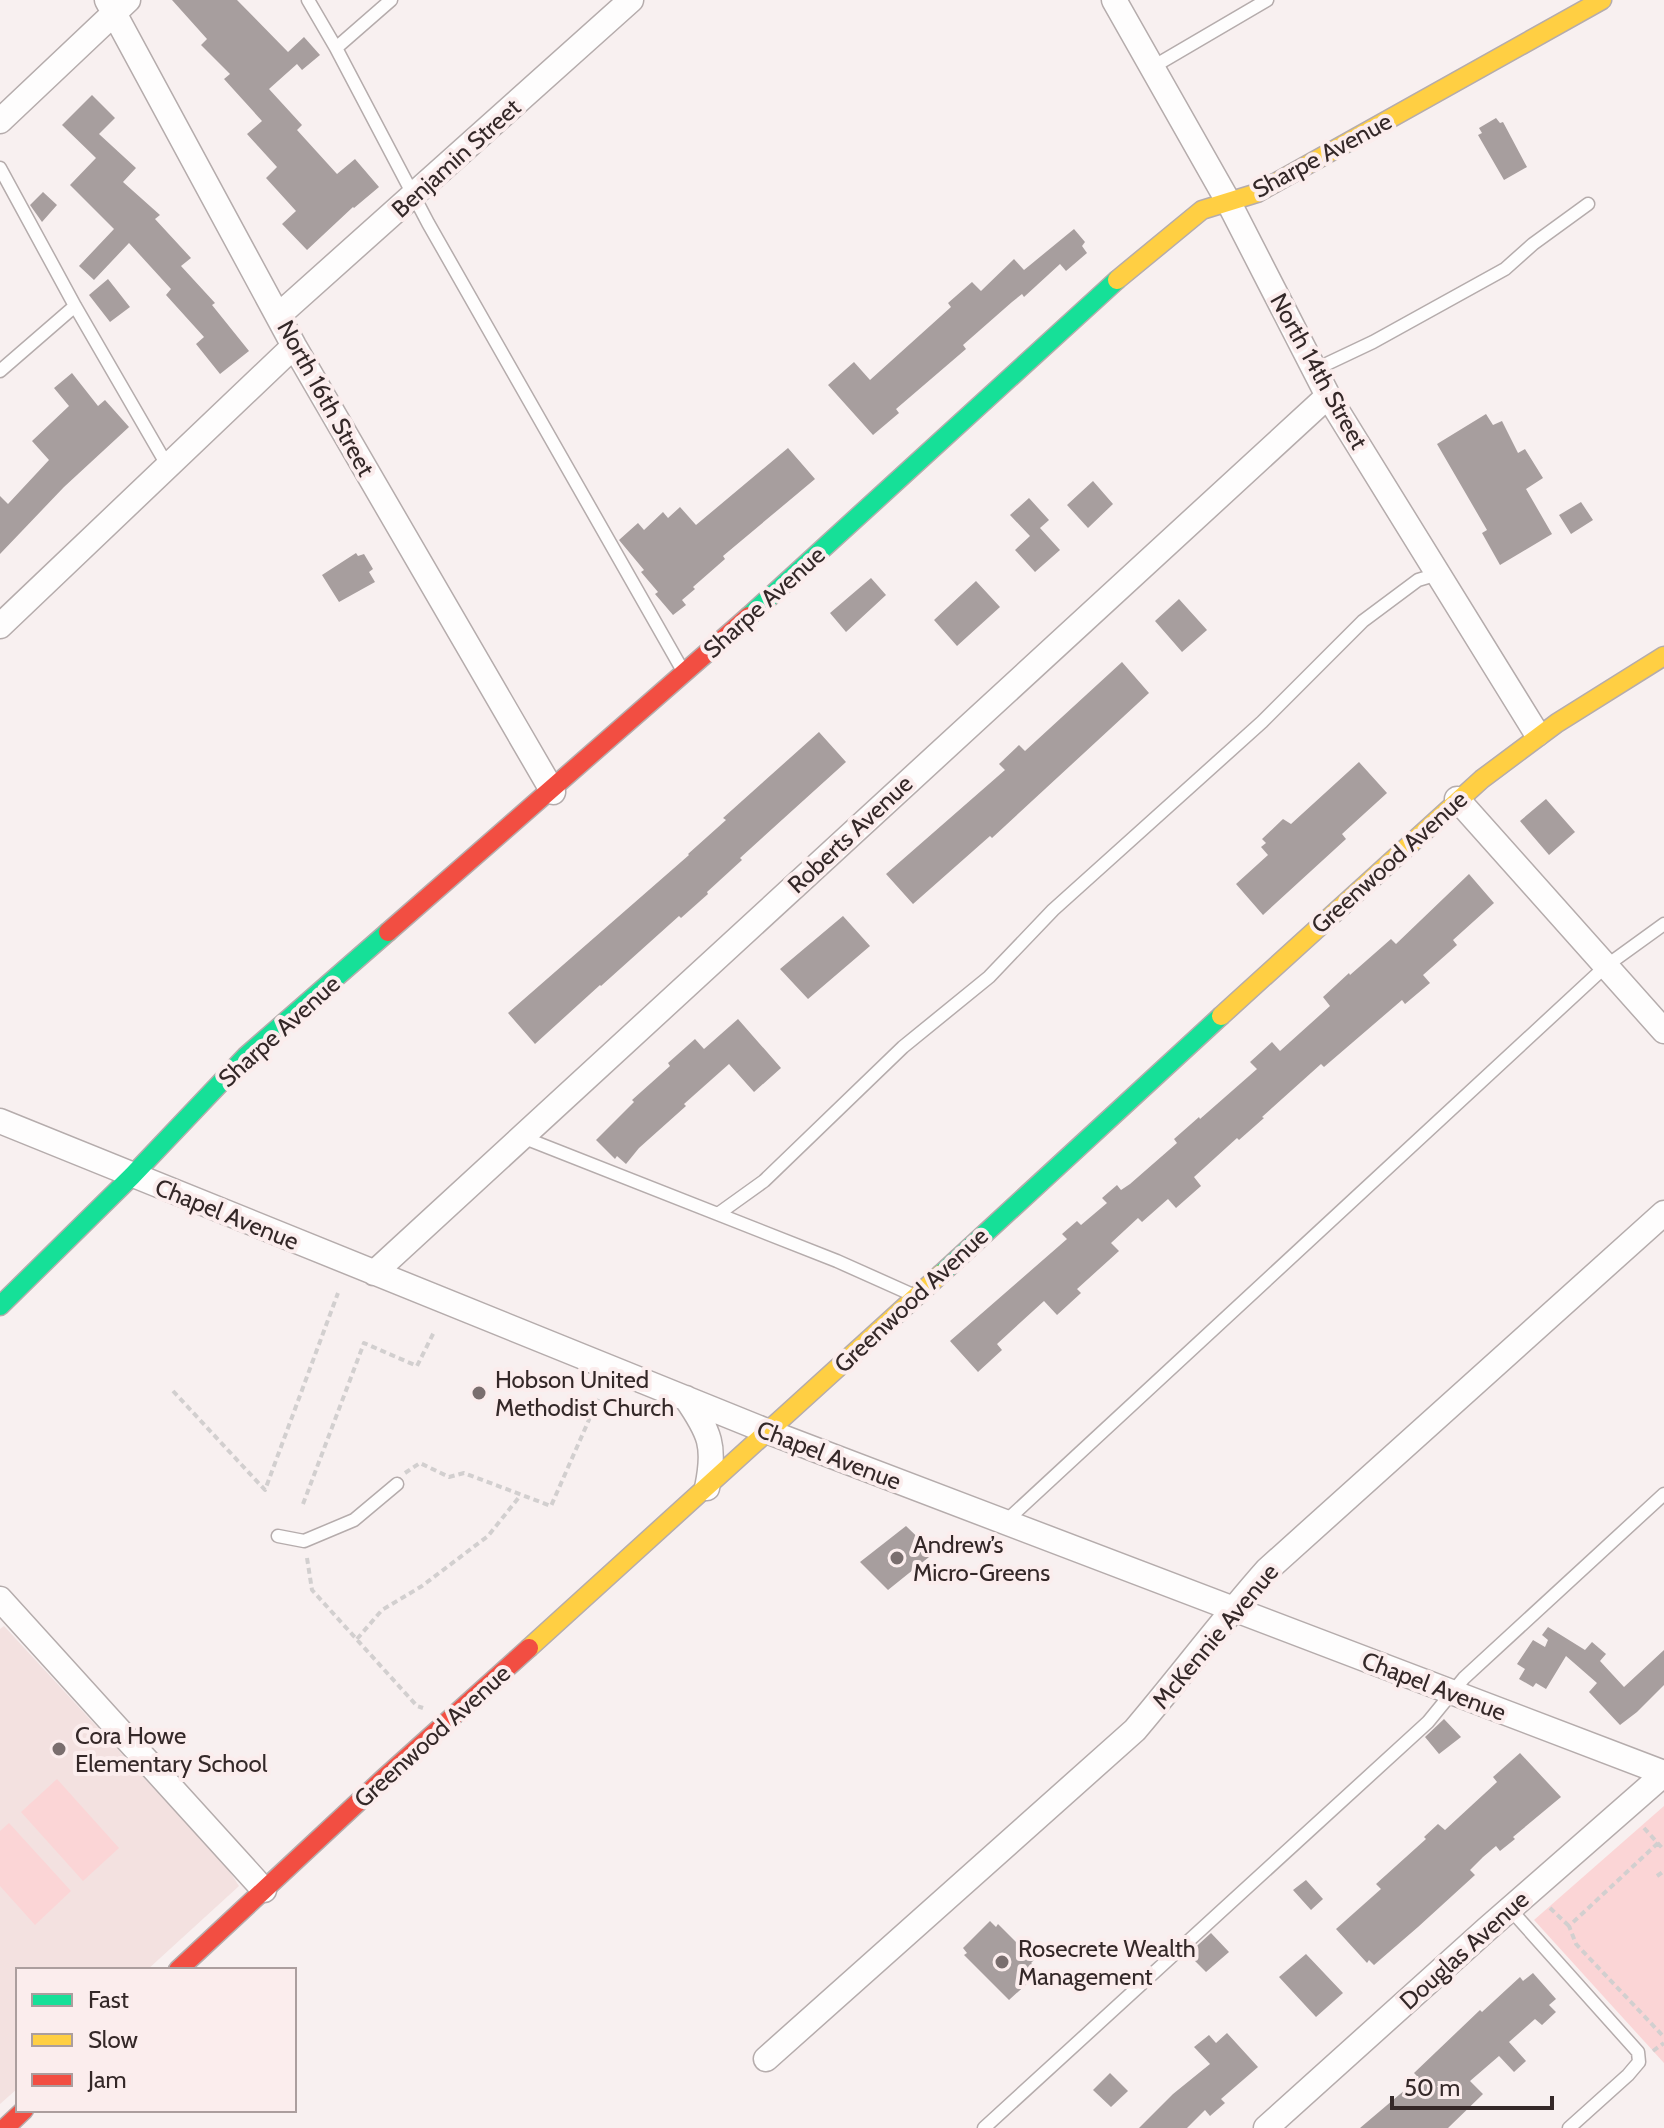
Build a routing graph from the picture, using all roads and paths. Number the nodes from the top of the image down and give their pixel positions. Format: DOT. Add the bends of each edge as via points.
graph roads {
  1 [pos="308,0"];
  2 [pos="391,0"];
  3 [pos="631,0"];
  4 [pos="1114,0"];
  5 [pos="1267,0"];
  6 [pos="1602,0"];
  7 [pos="116,4"];
  8 [pos="336,48"];
  9 [pos="1151,68"];
  10 [pos="0,121"];
  11 [pos="0,168"];
  12 [pos="415,196"];
  13 [pos="1229,203"];
  14 [pos="1588,204"];
  15 [pos="75,306"];
  16 [pos="279,315"];
  17 [pos="294,346"];
  18 [pos="1316,369"];
  19 [pos="0,371"];
  20 [pos="1328,396"];
  21 [pos="167,465"];
  22 [pos="1438,574"];
  23 [pos="0,626"];
  24 [pos="1664,656"];
  25 [pos="685,674"];
  26 [pos="1537,734"];
  27 [pos="553,792"];
  28 [pos="1457,799"];
  29 [pos="1664,924"];
  30 [pos="1606,966"];
  31 [pos="1664,1031"];
  32 [pos="0,1121"];
  33 [pos="522,1137"];
  34 [pos="132,1176"];
  35 [pos="1664,1213"];
  36 [pos="718,1214"];
  37 [pos="374,1273"];
  38 [pos="338,1293"];
  39 [pos="916,1296"];
  40 [pos="0,1306"];
  41 [pos="434,1332"];
  42 [pos="173,1391"];
  43 [pos="599,1397"];
  44 [pos="686,1398"];
  45 [pos="769,1432"];
  46 [pos="401,1478"];
  47 [pos="707,1488"];
  48 [pos="1664,1494"];
  49 [pos="520,1496"];
  50 [pos="303,1504"];
  51 [pos="1005,1522"];
  52 [pos="278,1536"];
  53 [pos="306,1551"];
  54 [pos="0,1599"];
  55 [pos="1232,1609"];
  56 [pos="357,1639"];
  57 [pos="1452,1693"];
  58 [pos="426,1708"];
  59 [pos="1664,1774"];
  60 [pos="1644,1828"];
  61 [pos="1658,1843"];
  62 [pos="1664,1850"];
  63 [pos="1664,1871"];
  64 [pos="1657,1876"];
  65 [pos="264,1890"];
  66 [pos="1550,1908"];
  67 [pos="1510,1909"];
  68 [pos="1569,1926"];
  69 [pos="180,1968"];
  70 [pos="1664,2037"];
  71 [pos="766,2059"];
  72 [pos="984,2128"];
  73 [pos="1266,2128"];
  74 [pos="1569,2128"];
  1 -- 8 [label="lane"];
  2 -- 8 [label="lane"];
  3 -- 12 [label="street, Benjamin Street"];
  4 -- 9 [label="street, North 14th Street"];
  5 -- 9 [label="lane"];
  6 -- 13 [label="street, Sharpe Avenue" via="1257,193"];
  7 -- 10 [label="street"];
  7 -- 16 [label="street, North 16th Street"];
  8 -- 12 [label="lane"];
  9 -- 13 [label="street, North 14th Street"];
  11 -- 15 [label="lane"];
  12 -- 16 [label="street, Benjamin Street"];
  12 -- 25 [label="lane"];
  13 -- 18 [label="street, North 14th Street"];
  13 -- 25 [label="street, Sharpe Avenue" via="1202,210 1140,259"];
  14 -- 18 [label="lane" via="1505,269"];
  15 -- 19 [label="lane"];
  15 -- 21 [label="lane"];
  16 -- 17 [label="street, North 16th Street"];
  17 -- 21 [label="street"];
  17 -- 27 [label="street, North 16th Street"];
  18 -- 20 [label="street, North 14th Street"];
  20 -- 22 [label="street, North 14th Street"];
  20 -- 33 [label="street, Roberts Avenue"];
  21 -- 23 [label="street"];
  22 -- 26 [label="street, North 14th Street"];
  22 -- 36 [label="lane" via="1418,580 1363,621 1262,722 1053,910 989,977 903,1047 764,1181"];
  24 -- 26 [label="street, Greenwood Avenue"];
  25 -- 27 [label="street, Sharpe Avenue"];
  26 -- 28 [label="street, Greenwood Avenue"];
  27 -- 34 [label="street, Sharpe Avenue" via="246,1056"];
  28 -- 30 [label="street"];
  28 -- 39 [label="street, Greenwood Avenue"];
  29 -- 30 [label="lane"];
  30 -- 31 [label="street"];
  30 -- 51 [label="lane"];
  32 -- 34 [label="street, Chapel Avenue"];
  33 -- 36 [label="lane"];
  33 -- 37 [label="street, Roberts Avenue"];
  34 -- 37 [label="street, Chapel Avenue"];
  34 -- 40 [label="street, Sharpe Avenue"];
  35 -- 55 [label="street, McKennie Avenue" via="1267,1570"];
  36 -- 39 [label="lane"];
  37 -- 44 [label="street, Chapel Avenue"];
  38 -- 42 [label="path" via="265,1490"];
  39 -- 45 [label="street, Greenwood Avenue"];
  41 -- 50 [label="path" via="417,1366 364,1343"];
  43 -- 49 [label="path" via="551,1506"];
  44 -- 45 [label="street, Chapel Avenue"];
  44 -- 47 [label="street" via="711,1443"];
  45 -- 47 [label="street, Greenwood Avenue"];
  45 -- 51 [label="street, Chapel Avenue"];
  46 -- 49 [label="path" via="420,1463 449,1477 464,1473"];
  46 -- 52 [label="lane" via="354,1520 304,1541"];
  47 -- 65 [label="street, Greenwood Avenue"];
  48 -- 57 [label="lane"];
  49 -- 56 [label="path" via="488,1536 382,1610"];
  51 -- 55 [label="street, Chapel Avenue"];
  53 -- 56 [label="path" via="312,1590"];
  54 -- 65 [label="street"];
  55 -- 57 [label="street, Chapel Avenue"];
  55 -- 71 [label="street, McKennie Avenue" via="1135,1730"];
  56 -- 58 [label="path" via="417,1706"];
  57 -- 59 [label="street, Chapel Avenue"];
  57 -- 72 [label="lane" via="1428,1722"];
  59 -- 67 [label="street, Douglas Avenue"];
  60 -- 61 [label="path"];
  61 -- 62 [label="path"];
  61 -- 68 [label="path"];
  63 -- 64 [label="path"];
  65 -- 69 [label="street, Greenwood Avenue"];
  66 -- 68 [label="path"];
  67 -- 73 [label="street, Douglas Avenue"];
  67 -- 74 [label="lane" via="1638,2052 1639,2062 1628,2075"];
  68 -- 70 [label="path" via="1576,1944"];
}
